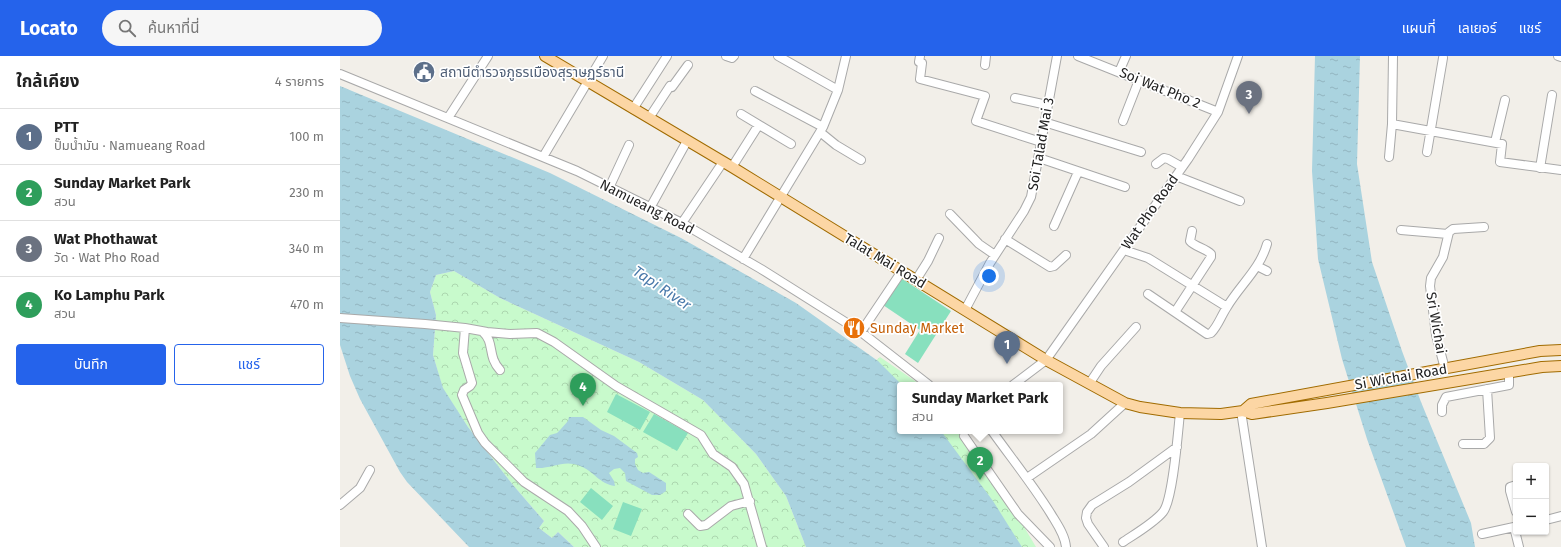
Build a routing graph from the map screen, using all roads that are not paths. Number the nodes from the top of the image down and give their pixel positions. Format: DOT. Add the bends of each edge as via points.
graph roads {
  1 [pos="488,56"];
  2 [pos="545,56"];
  3 [pos="602,56"];
  4 [pos="667,56"];
  5 [pos="726,56"];
  6 [pos="734,56"];
  7 [pos="778,56"];
  8 [pos="846,56"];
  9 [pos="920,56"];
  10 [pos="986,56"];
  11 [pos="1057,56"];
  12 [pos="1078,56"];
  13 [pos="1126,56"];
  14 [pos="1238,56"];
  15 [pos="1393,56"];
  16 [pos="1558,56"];
  17 [pos="1561,57"];
  18 [pos="1443,58"];
  19 [pos="688,65"];
  20 [pos="985,65"];
  21 [pos="1119,72"];
  22 [pos="340,74"];
  23 [pos="1139,80"];
  24 [pos="588,81"];
  25 [pos="755,90"];
  26 [pos="838,90"];
  27 [pos="1552,96"];
  28 [pos="1015,98"];
  29 [pos="1505,100"];
  30 [pos="1047,105"];
  31 [pos="633,109"];
  32 [pos="1218,112"];
  33 [pos="741,114"];
  34 [pos="448,118"];
  35 [pos="649,118"];
  36 [pos="1123,121"];
  37 [pos="1044,122"];
  38 [pos="1392,124"];
  39 [pos="758,126"];
  40 [pos="822,130"];
  41 [pos="1429,131"];
  42 [pos="688,141"];
  43 [pos="1041,142"];
  44 [pos="1495,142"];
  45 [pos="791,144"];
  46 [pos="629,145"];
  47 [pos="1141,152"];
  48 [pos="1427,152"];
  49 [pos="543,157"];
  50 [pos="1389,157"];
  51 [pos="1039,158"];
  52 [pos="861,160"];
  53 [pos="1156,164"];
  54 [pos="727,165"];
  55 [pos="1182,167"];
  56 [pos="1540,168"];
  57 [pos="1561,170"];
  58 [pos="1078,172"];
  59 [pos="1176,176"];
  60 [pos="609,188"];
  61 [pos="1125,188"];
  62 [pos="780,197"];
  63 [pos="1240,201"];
  64 [pos="650,208"];
  65 [pos="950,214"];
  66 [pos="682,223"];
  67 [pos="1054,226"];
  68 [pos="1484,227"];
  69 [pos="1401,230"];
  70 [pos="1192,231"];
  71 [pos="1449,233"];
  72 [pos="939,238"];
  73 [pos="1005,239"];
  74 [pos="1268,244"];
  75 [pos="1124,250"];
  76 [pos="995,254"];
  77 [pos="1066,255"];
  78 [pos="743,259"];
  79 [pos="1257,266"];
  80 [pos="902,271"];
  81 [pos="1267,271"];
  82 [pos="916,280"];
  83 [pos="1192,286"];
  84 [pos="1148,294"];
  85 [pos="1227,307"];
  86 [pos="965,310"];
  87 [pos="1175,312"];
  88 [pos="340,318"];
  89 [pos="1136,327"];
  90 [pos="465,328"];
  91 [pos="483,332"];
  92 [pos="861,332"];
  93 [pos="1561,350"];
  94 [pos="1046,360"];
  95 [pos="1561,366"];
  96 [pos="1445,369"];
  97 [pos="500,370"];
  98 [pos="1509,372"];
  99 [pos="925,382"];
  100 [pos="1017,382"];
  101 [pos="1089,384"];
  102 [pos="1487,389"];
  103 [pos="1125,403"];
  104 [pos="1242,411"];
  105 [pos="1180,412"];
  106 [pos="1442,412"];
  107 [pos="994,434"];
  108 [pos="964,436"];
  109 [pos="1463,444"];
  110 [pos="1177,447"];
  111 [pos="370,470"];
  112 [pos="1027,478"];
  113 [pos="1513,486"];
  114 [pos="750,501"];
  115 [pos="1513,502"];
  116 [pos="340,505"];
  117 [pos="688,514"];
  118 [pos="1561,516"];
  119 [pos="1549,519"];
  120 [pos="1513,527"];
  121 [pos="1482,534"];
  122 [pos="1517,535"];
  123 [pos="1123,542"];
  124 [pos="596,547"];
  125 [pos="762,547"];
  126 [pos="1050,547"];
  127 [pos="1066,547"];
  128 [pos="1104,547"];
  129 [pos="1262,547"];
  130 [pos="1519,547"];
  1 -- 34 [label="street"];
  2 -- 24 [label="main road, Talat Mai Road"];
  3 -- 24 [label="street"];
  4 -- 31 [label="street"];
  5 -- 6 [label="street"];
  7 -- 26 [label="street"];
  8 -- 26 [label="street"];
  9 -- 43 [label="street" via="920,79 985,96 976,121"];
  10 -- 20 [label="street"];
  11 -- 30 [label="street, Soi Talad Mai 3"];
  12 -- 21 [label="street, Soi Wat Pho 2"];
  13 -- 21 [label="street"];
  14 -- 32 [label="street, Wat Pho Road"];
  15 -- 38 [label="street"];
  16 -- 17 [label="street"];
  18 -- 41 [label="street"];
  19 -- 35 [label="street" via="672,87 670,86"];
  21 -- 23 [label="street, Soi Wat Pho 2"];
  22 -- 34 [label="street, Namueang Road"];
  23 -- 32 [label="street, Soi Wat Pho 2"];
  23 -- 36 [label="street"];
  24 -- 31 [label="main road, Talat Mai Road"];
  24 -- 49 [label="street"];
  25 -- 40 [label="street"];
  26 -- 40 [label="street"];
  27 -- 56 [label="street"];
  28 -- 30 [label="street"];
  29 -- 44 [label="street"];
  30 -- 37 [label="street, Soi Talad Mai 3"];
  31 -- 35 [label="main road, Talat Mai Road"];
  32 -- 55 [label="street, Wat Pho Road"];
  33 -- 39 [label="street"];
  34 -- 49 [label="street, Namueang Road"];
  35 -- 42 [label="main road, Talat Mai Road"];
  37 -- 43 [label="street, Soi Talad Mai 3"];
  37 -- 47 [label="street"];
  38 -- 41 [label="street"];
  38 -- 50 [label="street"];
  39 -- 45 [label="street"];
  39 -- 54 [label="street"];
  40 -- 52 [label="street" via="836,145"];
  40 -- 62 [label="street"];
  41 -- 44 [label="street"];
  41 -- 48 [label="street"];
  42 -- 54 [label="main road, Talat Mai Road"];
  42 -- 64 [label="street"];
  43 -- 51 [label="street, Soi Talad Mai 3"];
  44 -- 56 [label="street" via="1502,144 1500,162"];
  46 -- 60 [label="street"];
  49 -- 60 [label="street, Namueang Road"];
  51 -- 58 [label="street"];
  51 -- 73 [label="street, Soi Talad Mai 3" via="1031,197"];
  53 -- 55 [label="street" via="1164,158"];
  54 -- 62 [label="main road, Talat Mai Road"];
  54 -- 66 [label="street"];
  55 -- 59 [label="street, Wat Pho Road"];
  56 -- 57 [label="street"];
  58 -- 61 [label="street"];
  58 -- 67 [label="street"];
  59 -- 63 [label="street"];
  59 -- 75 [label="street, Wat Pho Road"];
  60 -- 64 [label="street, Namueang Road"];
  62 -- 78 [label="street"];
  62 -- 80 [label="main road, Talat Mai Road"];
  64 -- 66 [label="street, Namueang Road"];
  65 -- 76 [label="street" via="979,244"];
  66 -- 78 [label="street, Namueang Road"];
  68 -- 71 [label="street" via="1453,229"];
  69 -- 71 [label="street"];
  70 -- 83 [label="street" via="1192,244 1208,251 1211,257"];
  71 -- 96 [label="street, Sri Wichai" via="1443,257 1431,278 1430,286 1436,335"];
  72 -- 82 [label="street"];
  73 -- 76 [label="street, Soi Talad Mai 3"];
  73 -- 77 [label="street" via="1050,267"];
  74 -- 79 [label="street"];
  75 -- 83 [label="street" via="1148,258"];
  75 -- 94 [label="street, Wat Pho Road"];
  76 -- 86 [label="street, Soi Talad Mai 3"];
  78 -- 92 [label="street, Namueang Road"];
  79 -- 81 [label="street"];
  79 -- 85 [label="street"];
  80 -- 82 [label="main road, Talat Mai Road"];
  80 -- 92 [label="street"];
  82 -- 86 [label="main road, Talat Mai Road"];
  83 -- 85 [label="street"];
  83 -- 87 [label="street"];
  84 -- 87 [label="street"];
  85 -- 87 [label="street" via="1210,334"];
  86 -- 94 [label="main road, Talat Mai Road"];
  88 -- 90 [label="street"];
  89 -- 101 [label="street" via="1101,366"];
  90 -- 91 [label="street"];
  90 -- 124 [label="street" via="462,353 472,383 462,392 462,397 478,433 524,482 568,511"];
  91 -- 97 [label="street" via="490,344 492,359"];
  91 -- 114 [label="street" via="537,333 616,386 701,435 713,454 732,467 744,484"];
  92 -- 99 [label="street, Namueang Road"];
  93 -- 96 [label="main road, Si Wichai Road" via="1540,351"];
  94 -- 100 [label="street"];
  94 -- 101 [label="main road, Talat Mai Road"];
  95 -- 98 [label="main road, Si Wichai Road"];
  96 -- 104 [label="main road, Si Wichai Road" via="1251,404"];
  98 -- 102 [label="street" via="1509,385"];
  98 -- 104 [label="main road, Si Wichai Road" via="1252,414"];
  101 -- 103 [label="main road, Talat Mai Road"];
  102 -- 106 [label="street" via="1446,396"];
  102 -- 109 [label="street" via="1490,438 1484,444"];
  103 -- 105 [label="main road, Talat Mai Road" via="1140,408"];
  103 -- 112 [label="street" via="1092,434"];
  104 -- 105 [label="main road, Talat Mai Road" via="1221,414"];
  104 -- 129 [label="street"];
  105 -- 110 [label="street"];
  107 -- 112 [label="street"];
  108 -- 126 [label="street" via="1018,514"];
  110 -- 123 [label="street" via="1168,503 1163,512"];
  110 -- 128 [label="street" via="1092,505 1086,518"];
  111 -- 116 [label="street" via="360,488"];
  112 -- 127 [label="street" via="1066,540"];
  113 -- 115 [label="street" via="1510,487 1510,491"];
  114 -- 117 [label="street" via="731,506 706,525 700,526"];
  114 -- 125 [label="street"];
  118 -- 119 [label="street"];
  120 -- 121 [label="street"];
  122 -- 130 [label="street"];
}
